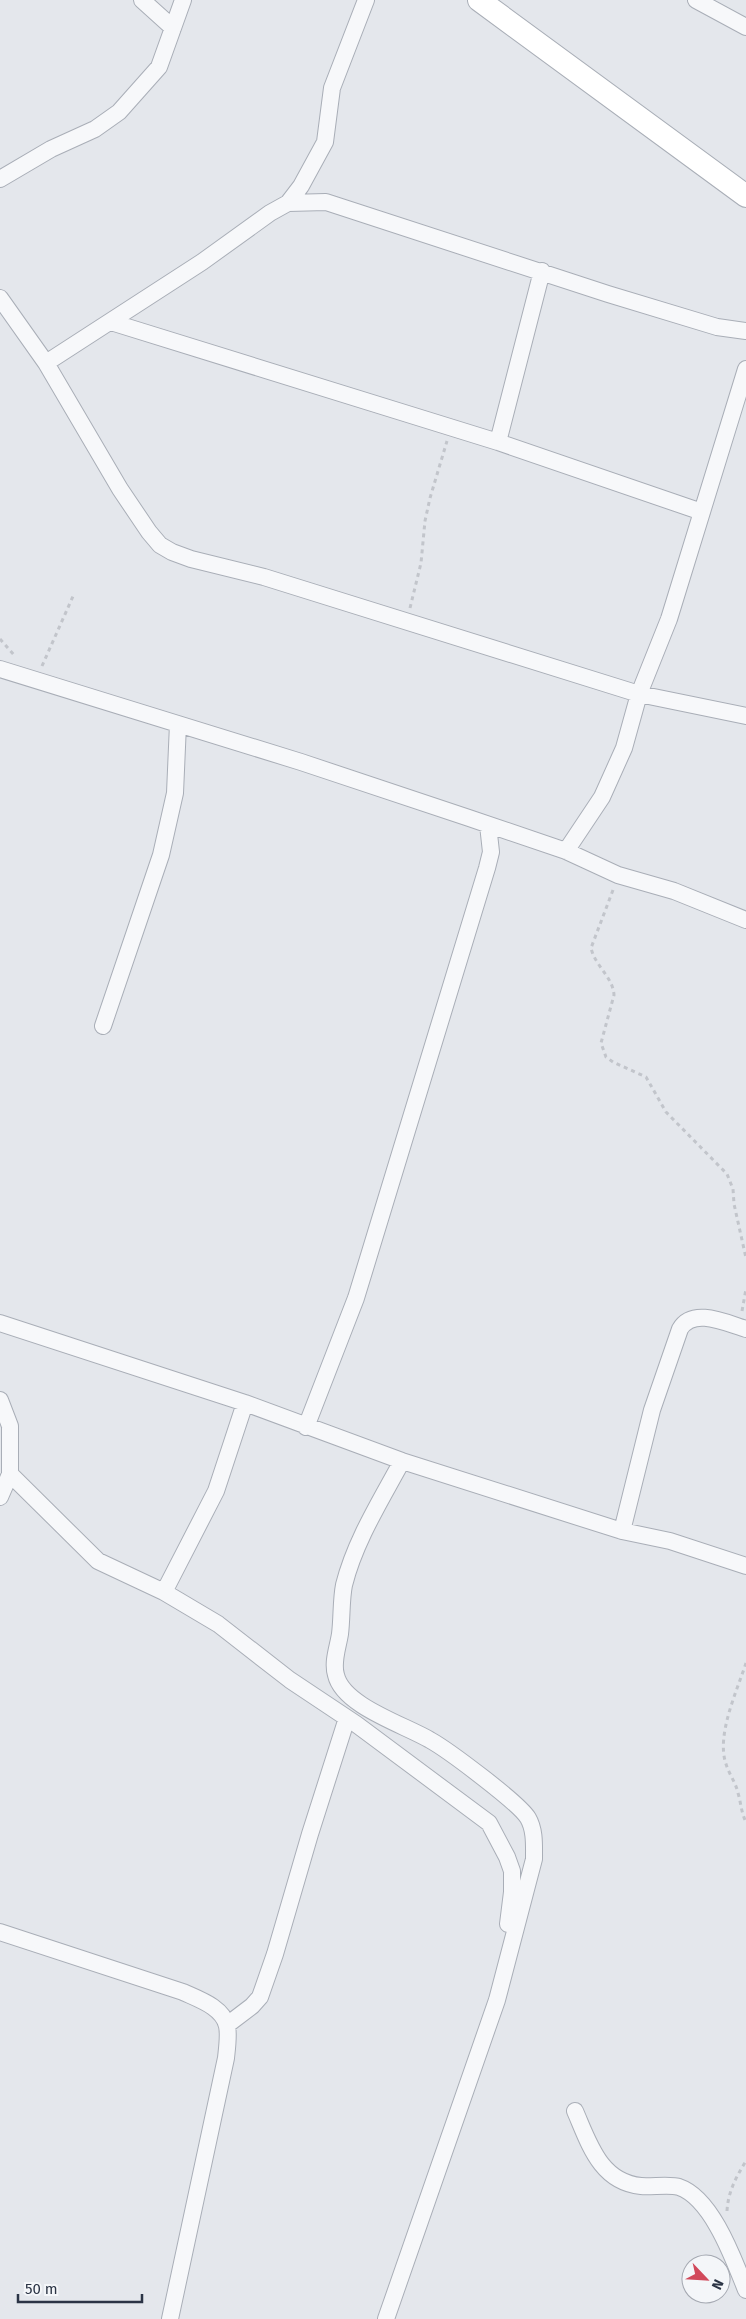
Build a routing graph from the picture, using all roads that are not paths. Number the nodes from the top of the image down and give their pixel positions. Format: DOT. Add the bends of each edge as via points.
graph roads {
  1 [pos="142,0"];
  2 [pos="183,0"];
  3 [pos="366,0"];
  4 [pos="479,0"];
  5 [pos="696,0"];
  6 [pos="746,27"];
  7 [pos="173,28"];
  8 [pos="0,179"];
  9 [pos="746,196"];
  10 [pos="288,203"];
  11 [pos="542,271"];
  12 [pos="0,298"];
  13 [pos="111,322"];
  14 [pos="746,331"];
  15 [pos="46,363"];
  16 [pos="746,369"];
  17 [pos="498,442"];
  18 [pos="702,512"];
  19 [pos="0,669"];
  20 [pos="639,694"];
  21 [pos="746,716"];
  22 [pos="178,724"];
  23 [pos="488,825"];
  24 [pos="519,836"];
  25 [pos="566,851"];
  26 [pos="490,852"];
  27 [pos="746,920"];
  28 [pos="103,1026"];
  29 [pos="0,1322"];
  30 [pos="742,1328"];
  31 [pos="0,1400"];
  32 [pos="245,1403"];
  33 [pos="306,1427"];
  34 [pos="402,1461"];
  35 [pos="10,1474"];
  36 [pos="0,1498"];
  37 [pos="622,1531"];
  38 [pos="746,1566"];
  39 [pos="164,1592"];
  40 [pos="347,1718"];
  41 [pos="0,1932"];
  42 [pos="498,2000"];
  43 [pos="227,2025"];
  44 [pos="575,2111"];
  45 [pos="746,2290"];
  46 [pos="170,2319"];
  47 [pos="386,2319"];
  1 -- 7 [label="street"];
  2 -- 7 [label="street"];
  3 -- 10 [label="street" via="332,88 325,142"];
  4 -- 9 [label="street"];
  5 -- 6 [label="street"];
  7 -- 8 [label="street" via="160,67 120,112 95,130 51,148"];
  10 -- 11 [label="street" via="326,202"];
  10 -- 13 [label="street"];
  11 -- 14 [label="street" via="717,327"];
  11 -- 17 [label="street"];
  12 -- 15 [label="street"];
  13 -- 15 [label="street"];
  13 -- 17 [label="street"];
  15 -- 20 [label="street" via="120,489 160,545 191,560 264,577"];
  16 -- 18 [label="street"];
  17 -- 18 [label="street"];
  18 -- 20 [label="street" via="669,618"];
  19 -- 22 [label="street"];
  20 -- 21 [label="street"];
  20 -- 25 [label="street" via="624,748 602,796"];
  22 -- 23 [label="street"];
  22 -- 28 [label="street" via="175,793 160,855"];
  23 -- 24 [label="street"];
  23 -- 26 [label="street"];
  24 -- 25 [label="street"];
  24 -- 26 [label="street"];
  25 -- 27 [label="street" via="618,875 674,891"];
  26 -- 33 [label="street" via="356,1298"];
  29 -- 32 [label="street"];
  30 -- 37 [label="street" via="705,1318 685,1321 646,1433"];
  31 -- 35 [label="street" via="10,1426"];
  32 -- 33 [label="street"];
  32 -- 39 [label="street" via="216,1491"];
  33 -- 34 [label="street"];
  34 -- 37 [label="street"];
  34 -- 42 [label="street" via="371,1518 348,1571 335,1675 348,1695 432,1741 510,1800 528,1818 534,1836 534,1859"];
  35 -- 36 [label="street"];
  35 -- 39 [label="street" via="98,1561"];
  37 -- 38 [label="street" via="670,1541"];
  39 -- 40 [label="street" via="218,1624 290,1680"];
  40 -- 42 [label="street" via="489,1823 512,1871"];
  40 -- 43 [label="street" via="260,1997"];
  41 -- 43 [label="street" via="183,1992 210,2005"];
  42 -- 47 [label="street"];
  43 -- 46 [label="street" via="226,2058"];
  44 -- 45 [label="street" via="594,2156 603,2168 638,2186 678,2186 694,2196 706,2209 728,2248"];
}
